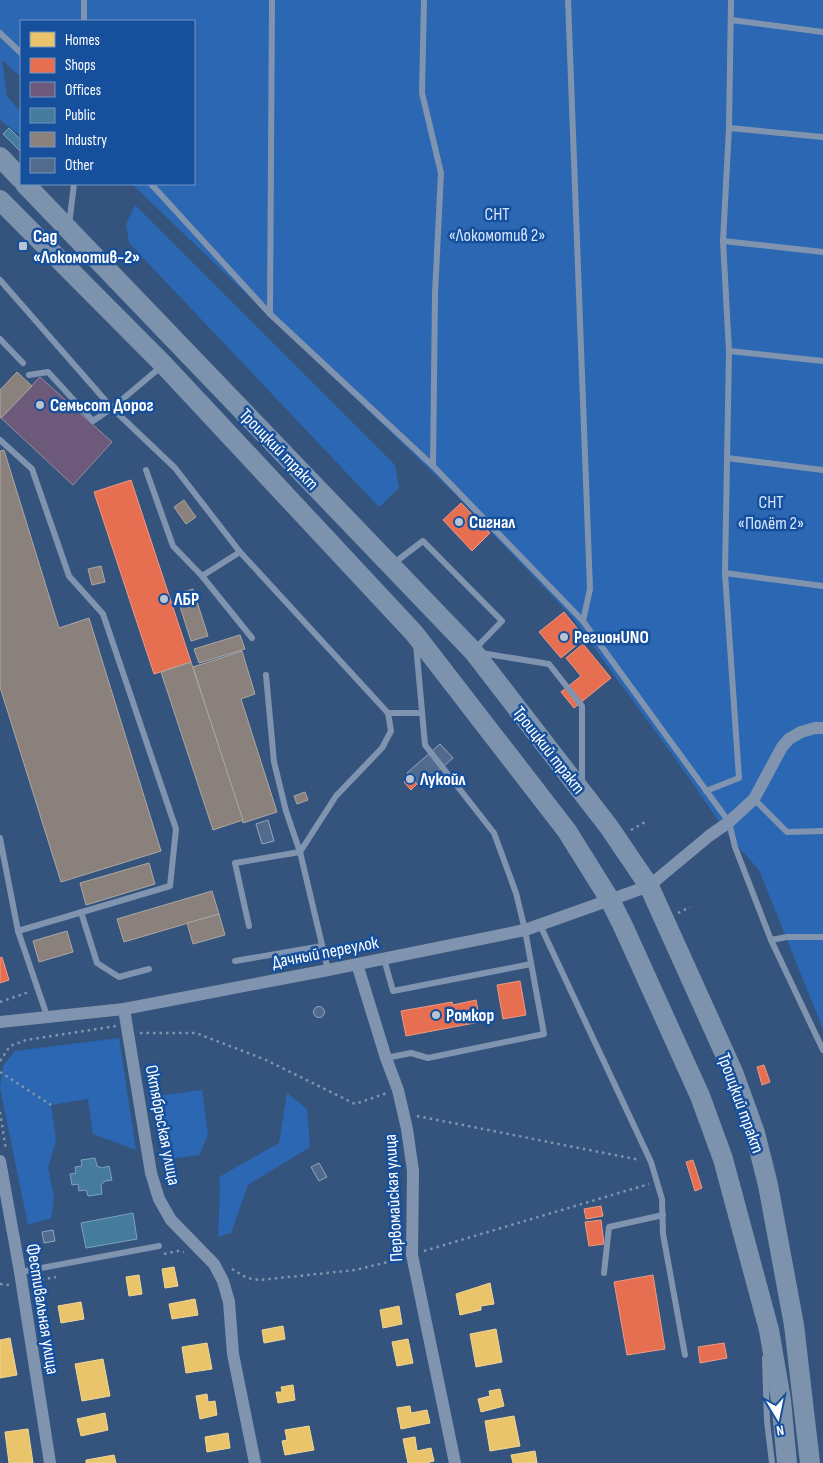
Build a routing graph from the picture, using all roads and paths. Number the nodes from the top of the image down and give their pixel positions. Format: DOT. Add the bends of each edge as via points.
graph roads {
  1 [pos="84,0"];
  2 [pos="272,0"];
  3 [pos="424,0"];
  4 [pos="568,0"];
  5 [pos="731,0"];
  6 [pos="84,20"];
  7 [pos="731,20"];
  8 [pos="823,32"];
  9 [pos="0,33"];
  10 [pos="20,52"];
  11 [pos="729,128"];
  12 [pos="823,137"];
  13 [pos="0,157"];
  14 [pos="20,179"];
  15 [pos="26,185"];
  16 [pos="74,185"];
  17 [pos="151,185"];
  18 [pos="0,200"];
  19 [pos="68,229"];
  20 [pos="723,241"];
  21 [pos="823,252"];
  22 [pos="0,280"];
  23 [pos="270,314"];
  24 [pos="0,339"];
  25 [pos="729,351"];
  26 [pos="823,361"];
  27 [pos="23,363"];
  28 [pos="164,365"];
  29 [pos="28,375"];
  30 [pos="112,408"];
  31 [pos="0,440"];
  32 [pos="727,458"];
  33 [pos="433,466"];
  34 [pos="146,470"];
  35 [pos="823,470"];
  36 [pos="240,552"];
  37 [pos="391,566"];
  38 [pos="725,573"];
  39 [pos="202,576"];
  40 [pos="823,586"];
  41 [pos="583,621"];
  42 [pos="414,633"];
  43 [pos="252,638"];
  44 [pos="473,652"];
  45 [pos="266,675"];
  46 [pos="388,713"];
  47 [pos="422,713"];
  48 [pos="823,728"];
  49 [pos="706,791"];
  50 [pos="582,793"];
  51 [pos="754,799"];
  52 [pos="729,822"];
  53 [pos="823,831"];
  54 [pos="0,838"];
  55 [pos="1,850"];
  56 [pos="300,852"];
  57 [pos="649,886"];
  58 [pos="610,900"];
  59 [pos="81,912"];
  60 [pos="540,925"];
  61 [pos="249,926"];
  62 [pos="524,930"];
  63 [pos="18,931"];
  64 [pos="823,937"];
  65 [pos="771,940"];
  66 [pos="322,946"];
  67 [pos="384,959"];
  68 [pos="235,961"];
  69 [pos="357,964"];
  70 [pos="531,964"];
  71 [pos="148,970"];
  72 [pos="328,970"];
  73 [pos="37,990"];
  74 [pos="0,1002"];
  75 [pos="124,1009"];
  76 [pos="47,1016"];
  77 [pos="0,1022"];
  78 [pos="127,1029"];
  79 [pos="821,1042"];
  80 [pos="823,1050"];
  81 [pos="386,1058"];
  82 [pos="0,1061"];
  83 [pos="0,1072"];
  84 [pos="398,1090"];
  85 [pos="51,1105"];
  86 [pos="0,1112"];
  87 [pos="404,1114"];
  88 [pos="4,1160"];
  89 [pos="651,1162"];
  90 [pos="658,1182"];
  91 [pos="663,1215"];
  92 [pos="159,1246"];
  93 [pos="204,1253"];
  94 [pos="159,1255"];
  95 [pos="412,1255"];
  96 [pos="226,1266"];
  97 [pos="23,1271"];
  98 [pos="604,1273"];
  99 [pos="56,1276"];
  100 [pos="763,1307"];
  101 [pos="764,1345"];
  102 [pos="764,1354"];
  103 [pos="685,1356"];
  104 [pos="808,1440"];
  105 [pos="50,1463"];
  106 [pos="254,1463"];
  107 [pos="455,1463"];
  108 [pos="772,1463"];
  109 [pos="787,1463"];
  110 [pos="810,1463"];
  111 [pos="815,1463"];
  1 -- 6 [label="lane"];
  2 -- 23 [label="lane"];
  3 -- 33 [label="lane" via="422,93 441,173 435,294"];
  4 -- 41 [label="lane" via="590,589"];
  5 -- 7 [label="lane"];
  7 -- 8 [label="lane"];
  7 -- 11 [label="lane"];
  9 -- 10 [label="lane"];
  11 -- 12 [label="lane"];
  11 -- 20 [label="lane"];
  13 -- 14 [label="main road"];
  15 -- 19 [label="main road, Троицкий тракт"];
  16 -- 19 [label="lane"];
  17 -- 23 [label="lane"];
  18 -- 28 [label="main road, Троицкий тракт"];
  19 -- 37 [label="main road, Троицкий тракт"];
  20 -- 21 [label="lane"];
  20 -- 25 [label="lane"];
  22 -- 30 [label="lane"];
  23 -- 33 [label="lane"];
  24 -- 27 [label="lane"];
  25 -- 26 [label="lane"];
  25 -- 32 [label="lane"];
  28 -- 30 [label="lane"];
  28 -- 42 [label="main road, Троицкий тракт"];
  29 -- 30 [label="lane" via="48,372 93,421"];
  30 -- 36 [label="lane" via="175,468"];
  31 -- 59 [label="lane" via="32,469 69,576 103,614 176,829 170,886"];
  32 -- 35 [label="lane"];
  32 -- 38 [label="lane"];
  33 -- 41 [label="lane"];
  34 -- 39 [label="lane" via="173,546"];
  36 -- 39 [label="lane"];
  36 -- 46 [label="lane"];
  37 -- 44 [label="main road, Троицкий тракт"];
  37 -- 44 [label="lane" via="423,541 502,622"];
  38 -- 40 [label="lane"];
  38 -- 49 [label="lane" via="739,778"];
  39 -- 43 [label="lane"];
  41 -- 49 [label="lane"];
  42 -- 47 [label="lane"];
  42 -- 58 [label="main road, Троицкий тракт" via="567,831"];
  44 -- 50 [label="main road, Троицкий тракт"];
  44 -- 50 [label="lane" via="549,664 577,699 582,706"];
  45 -- 56 [label="lane" via="274,762"];
  46 -- 47 [label="lane"];
  46 -- 56 [label="lane" via="391,731 382,748 336,796"];
  47 -- 62 [label="lane" via="425,744 494,834 516,893"];
  48 -- 51 [label="street" via="801,732 789,739"];
  49 -- 52 [label="lane"];
  50 -- 57 [label="main road, Троицкий тракт"];
  51 -- 52 [label="street"];
  51 -- 53 [label="lane" via="787,832"];
  52 -- 57 [label="street"];
  52 -- 65 [label="lane" via="735,847"];
  54 -- 55 [label="lane"];
  55 -- 63 [label="lane"];
  56 -- 61 [label="lane" via="235,863"];
  56 -- 66 [label="lane"];
  57 -- 58 [label="street, Дачный переулок"];
  57 -- 104 [label="main road, Троицкий тракт" via="732,1072 755,1133 794,1325"];
  58 -- 60 [label="street, Дачный переулок"];
  58 -- 100 [label="main road, Троицкий тракт" via="700,1096 723,1159"];
  59 -- 63 [label="lane"];
  59 -- 71 [label="lane" via="97,963 120,977"];
  60 -- 62 [label="street, Дачный переулок"];
  60 -- 89 [label="lane"];
  62 -- 67 [label="street, Дачный переулок"];
  62 -- 70 [label="lane"];
  63 -- 73 [label="lane"];
  64 -- 65 [label="lane"];
  65 -- 79 [label="lane"];
  66 -- 68 [label="lane"];
  66 -- 72 [label="lane"];
  67 -- 69 [label="street, Дачный переулок"];
  67 -- 70 [label="lane" via="393,991"];
  69 -- 72 [label="street, Дачный переулок"];
  69 -- 81 [label="street, Первомайская улица"];
  70 -- 81 [label="lane" via="544,1034 428,1058 411,1053"];
  72 -- 75 [label="street, Дачный переулок"];
  73 -- 74 [label="path"];
  73 -- 76 [label="lane"];
  75 -- 76 [label="street, Дачный переулок"];
  75 -- 78 [label="street, Октябрьская улица"];
  76 -- 77 [label="street, Дачный переулок"];
  78 -- 82 [label="path" via="26,1040 10,1046"];
  78 -- 84 [label="path" via="196,1033 266,1060 355,1104"];
  78 -- 93 [label="street, Октябрьская улица" via="159,1199 171,1220"];
  79 -- 80 [label="lane"];
  81 -- 84 [label="street, Первомайская улица"];
  83 -- 85 [label="path"];
  84 -- 87 [label="street, Первомайская улица"];
  86 -- 88 [label="path"];
  87 -- 89 [label="path"];
  87 -- 95 [label="street, Первомайская улица" via="412,1171"];
  88 -- 97 [label="street, Фестивальная улица"];
  89 -- 90 [label="lane"];
  90 -- 91 [label="lane"];
  90 -- 95 [label="path"];
  91 -- 98 [label="lane" via="609,1227"];
  91 -- 103 [label="lane" via="663,1234"];
  92 -- 97 [label="lane"];
  93 -- 94 [label="path" via="177,1251"];
  93 -- 106 [label="street, Октябрьская улица" via="223,1281 229,1302 233,1354"];
  95 -- 96 [label="path" via="355,1270 260,1280 247,1278"];
  95 -- 107 [label="street, Первомайская улица"];
  97 -- 99 [label="path" via="28,1282"];
  97 -- 105 [label="street, Фестивальная улица"];
  100 -- 101 [label="lane"];
  100 -- 109 [label="main road, Троицкий тракт" via="781,1400"];
  102 -- 108 [label="lane"];
  104 -- 110 [label="main road, Троицкий тракт"];
  104 -- 111 [label="lane"];
}
